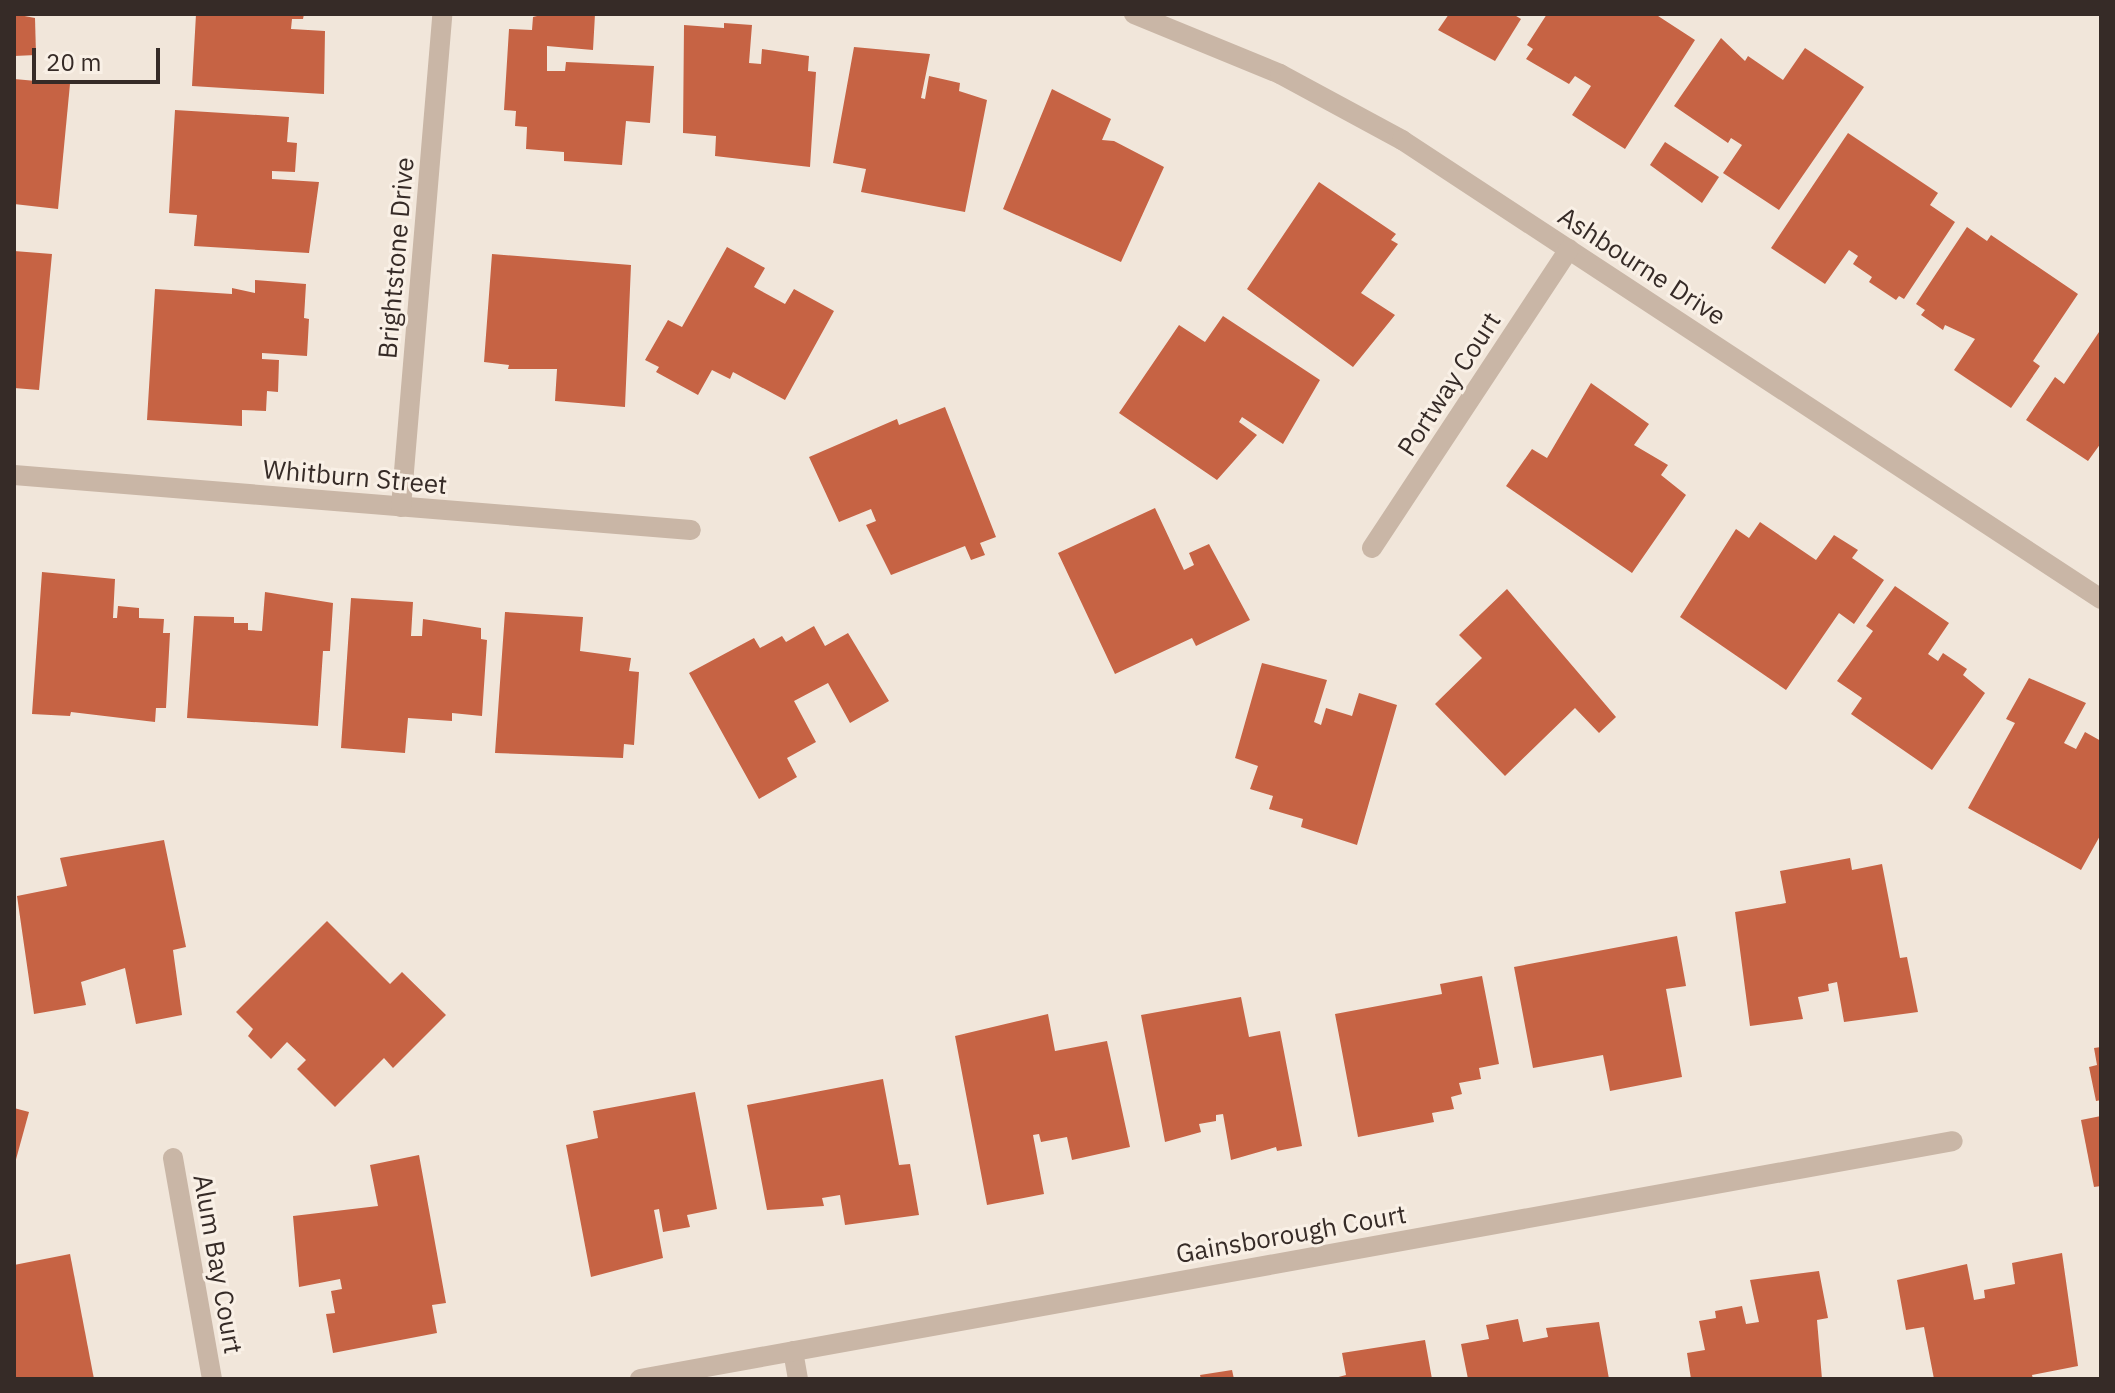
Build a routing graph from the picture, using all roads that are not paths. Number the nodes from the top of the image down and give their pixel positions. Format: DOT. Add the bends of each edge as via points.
graph roads {
  1 [pos="442,14"];
  2 [pos="1134,14"];
  3 [pos="1569,249"];
  4 [pos="14,475"];
  5 [pos="401,507"];
  6 [pos="691,530"];
  7 [pos="1372,548"];
  8 [pos="2101,599"];
  9 [pos="1953,1141"];
  10 [pos="173,1158"];
  11 [pos="793,1351"];
  12 [pos="212,1379"];
  13 [pos="640,1379"];
  14 [pos="798,1379"];
  1 -- 5 [label="street, Brightstone Drive"];
  2 -- 3 [label="street, Ashbourne Drive" via="1280,74 1402,140"];
  3 -- 7 [label="street, Portway Court"];
  3 -- 8 [label="street, Ashbourne Drive"];
  4 -- 5 [label="street, Whitburn Street"];
  5 -- 6 [label="street, Whitburn Street"];
  9 -- 11 [label="street, Gainsborough Court"];
  10 -- 12 [label="street, Alum Bay Court"];
  11 -- 13 [label="street, Gainsborough Court"];
  11 -- 14 [label="street"];
}
